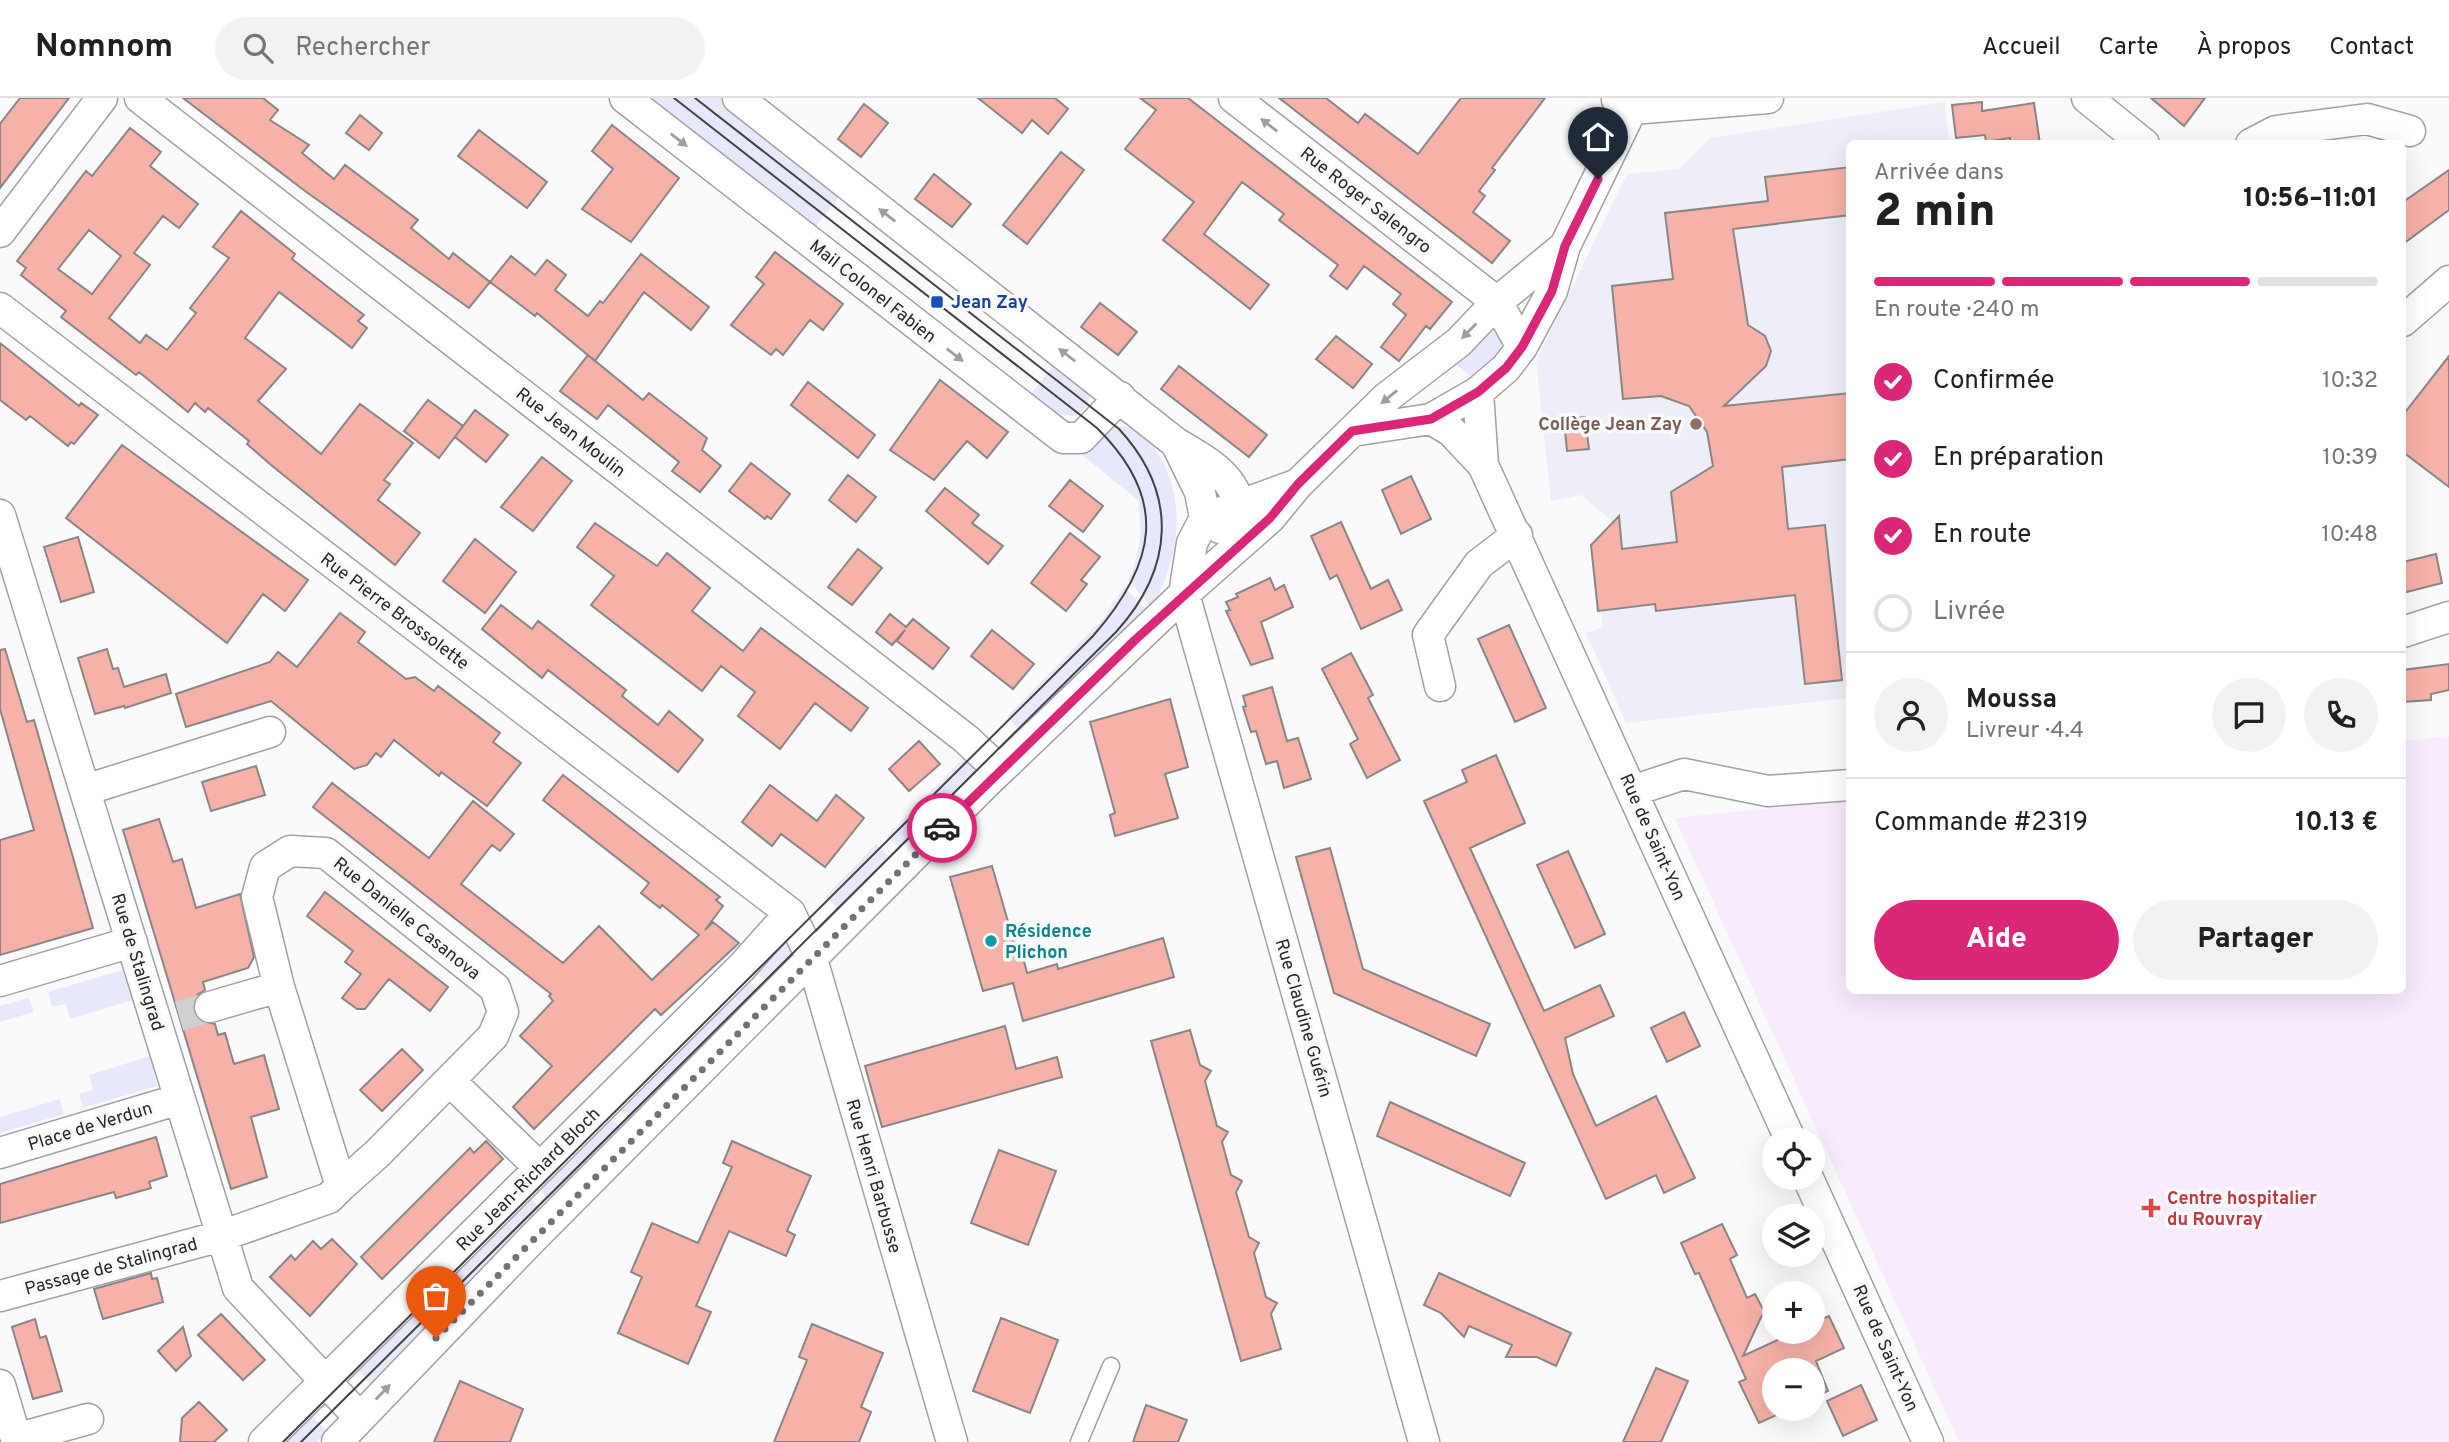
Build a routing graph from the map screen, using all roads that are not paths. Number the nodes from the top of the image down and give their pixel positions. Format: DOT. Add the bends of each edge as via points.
graph roads {
  1 [pos="102,98"];
  2 [pos="140,98"];
  3 [pos="625,98"];
  4 [pos="738,98"];
  5 [pos="1234,98"];
  6 [pos="1769,98"];
  7 [pos="2087,98"];
  8 [pos="1627,102"];
  9 [pos="2410,131"];
  10 [pos="2139,140"];
  11 [pos="2259,140"];
  12 [pos="0,232"];
  13 [pos="1565,246"];
  14 [pos="2449,281"];
  15 [pos="1497,302"];
  16 [pos="0,308"];
  17 [pos="2406,318"];
  18 [pos="1522,347"];
  19 [pos="1434,363"];
  20 [pos="1478,392"];
  21 [pos="1121,397"];
  22 [pos="1431,419"];
  23 [pos="1352,431"];
  24 [pos="1176,443"];
  25 [pos="1483,465"];
  26 [pos="1298,484"];
  27 [pos="1241,504"];
  28 [pos="0,515"];
  29 [pos="1205,518"];
  30 [pos="1517,535"];
  31 [pos="1241,541"];
  32 [pos="9,578"];
  33 [pos="1184,594"];
  34 [pos="2449,617"];
  35 [pos="2406,631"];
  36 [pos="1440,686"];
  37 [pos="270,733"];
  38 [pos="999,771"];
  39 [pos="1846,785"];
  40 [pos="85,789"];
  41 [pos="1632,791"];
  42 [pos="790,913"];
  43 [pos="132,942"];
  44 [pos="812,959"];
  45 [pos="0,981"];
  46 [pos="279,987"];
  47 [pos="210,1007"];
  48 [pos="450,1081"];
  49 [pos="180,1099"];
  50 [pos="1785,1127"];
  51 [pos="0,1153"];
  52 [pos="540,1168"];
  53 [pos="341,1186"];
  54 [pos="1813,1190"];
  55 [pos="221,1236"];
  56 [pos="0,1296"];
  57 [pos="1111,1366"];
  58 [pos="325,1380"];
  59 [pos="0,1385"];
  60 [pos="359,1417"];
  61 [pos="88,1419"];
  62 [pos="16,1440"];
  63 [pos="264,1442"];
  64 [pos="337,1442"];
  65 [pos="951,1442"];
  66 [pos="1079,1442"];
  67 [pos="1424,1442"];
  68 [pos="1928,1442"];
  1 -- 12 [label="street"];
  2 -- 38 [label="street, Rue Jean Moulin" via="971,744"];
  3 -- 21 [label="street, Mail Colonel Fabien, one-way" via="1063,438 1081,438"];
  21 -- 4 [label="street, one-way"];
  15 -- 5 [label="street, Rue Roger Salengro, one-way"];
  6 -- 8 [label="street"];
  7 -- 10 [label="street"];
  8 -- 13 [label="street"];
  9 -- 11 [label="street" via="2367,119 2276,131"];
  13 -- 15 [label="street"];
  13 -- 18 [label="street" via="1552,291"];
  14 -- 17 [label="street"];
  15 -- 18 [label="street"];
  15 -- 19 [label="street, one-way"];
  16 -- 42 [label="street, Rue Pierre Brossolette"];
  18 -- 20 [label="street"];
  19 -- 20 [label="street"];
  19 -- 22 [label="street"];
  19 -- 23 [label="street, one-way" via="1386,398"];
  20 -- 22 [label="street"];
  20 -- 25 [label="street, Rue de Saint-Yon"];
  21 -- 24 [label="street"];
  22 -- 23 [label="street"];
  22 -- 25 [label="street, Rue de Saint-Yon" via="1451,431"];
  23 -- 26 [label="street"];
  24 -- 27 [label="street" via="1228,480"];
  24 -- 29 [label="street" via="1199,492"];
  25 -- 30 [label="street, Rue de Saint-Yon"];
  26 -- 27 [label="street"];
  26 -- 31 [label="street" via="1270,518"];
  27 -- 29 [label="street"];
  27 -- 31 [label="street"];
  28 -- 32 [label="street, Rue de Stalingrad"];
  29 -- 31 [label="street"];
  29 -- 33 [label="street" via="1192,543"];
  30 -- 36 [label="street" via="1479,564 1428,635"];
  30 -- 41 [label="street, Rue de Saint-Yon"];
  31 -- 33 [label="street"];
  32 -- 40 [label="street, Rue de Stalingrad"];
  33 -- 38 [label="street"];
  33 -- 67 [label="street, Rue Claudine Guérin"];
  34 -- 35 [label="street"];
  37 -- 40 [label="street"];
  38 -- 44 [label="street"];
  39 -- 41 [label="street" via="1768,791 1684,775"];
  40 -- 43 [label="street, Rue de Stalingrad"];
  41 -- 50 [label="street, Rue de Saint-Yon"];
  42 -- 44 [label="street, Rue Henri Barbusse"];
  42 -- 52 [label="street, Rue Jean-Richard Bloch" via="742,967"];
  43 -- 45 [label="street"];
  43 -- 49 [label="street, Rue de Stalingrad" via="167,1020"];
  60 -- 44 [label="street, one-way"];
  44 -- 65 [label="street, Rue Henri Barbusse"];
  46 -- 47 [label="street"];
  46 -- 48 [label="street, Rue Danielle Casanova" via="257,897 265,867 290,851 326,853 495,988 503,1012 493,1036"];
  46 -- 53 [label="street, Rue Danielle Casanova"];
  48 -- 52 [label="street"];
  48 -- 53 [label="street, Rue Danielle Casanova"];
  49 -- 51 [label="street, Place de Verdun"];
  49 -- 55 [label="street, Rue de Stalingrad"];
  52 -- 58 [label="street, Rue Jean-Richard Bloch"];
  53 -- 55 [label="street, Rue Danielle Casanova" via="329,1198"];
  54 -- 68 [label="street, Rue de Saint-Yon"];
  55 -- 56 [label="street, Passage de Stalingrad"];
  55 -- 58 [label="street, Rue de Stalingrad" via="238,1288"];
  57 -- 66 [label="lane"];
  58 -- 60 [label="street, Rue de Stalingrad"];
  58 -- 63 [label="street, Rue Jean-Richard Bloch"];
  59 -- 62 [label="street"];
  60 -- 64 [label="street"];
  61 -- 62 [label="street"];
}
